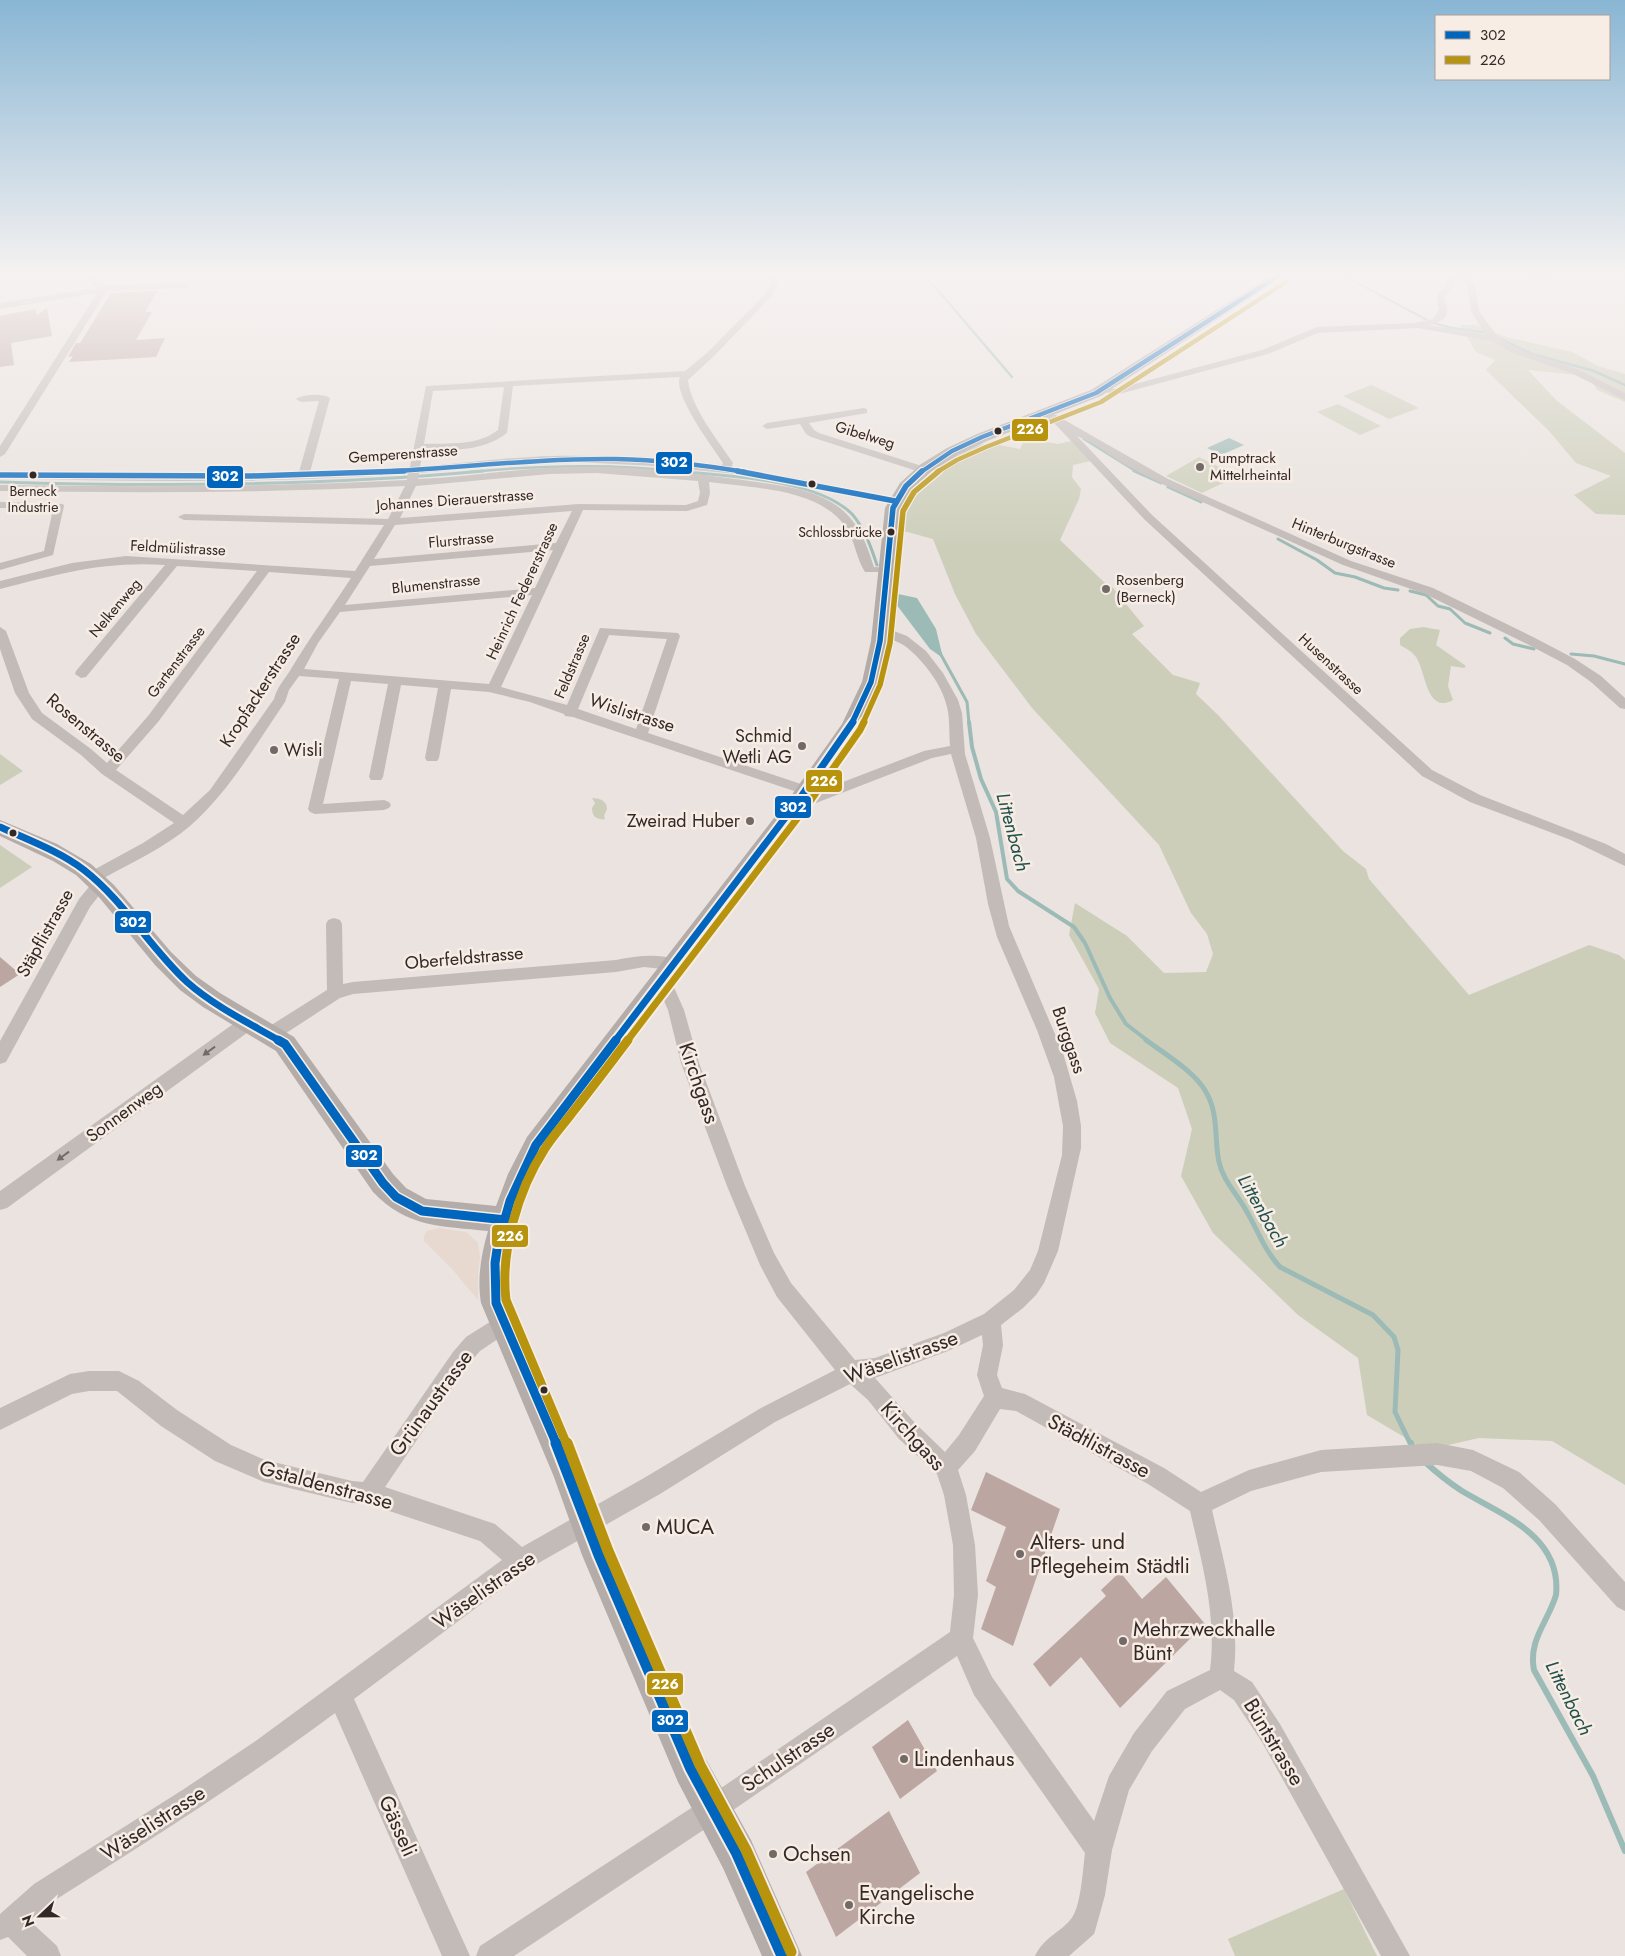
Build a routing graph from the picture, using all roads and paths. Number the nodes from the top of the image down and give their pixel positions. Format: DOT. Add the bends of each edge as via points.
graph roads {
  1 [pos="56,365"];
  2 [pos="697,365"];
  3 [pos="1139,365"];
  4 [pos="1216,365"];
  5 [pos="1555,365"];
  6 [pos="686,374"];
  7 [pos="509,384"];
  8 [pos="428,388"];
  9 [pos="1102,389"];
  10 [pos="1625,397"];
  11 [pos="302,399"];
  12 [pos="864,411"];
  13 [pos="1047,413"];
  14 [pos="802,420"];
  15 [pos="1060,423"];
  16 [pos="767,426"];
  17 [pos="419,447"];
  18 [pos="0,454"];
  19 [pos="726,469"];
  20 [pos="924,470"];
  21 [pos="304,474"];
  22 [pos="0,475"];
  23 [pos="414,476"];
  24 [pos="702,479"];
  25 [pos="0,488"];
  26 [pos="895,501"];
  27 [pos="0,505"];
  28 [pos="579,507"];
  29 [pos="184,517"];
  30 [pos="393,522"];
  31 [pos="560,546"];
  32 [pos="174,562"];
  33 [pos="0,567"];
  34 [pos="266,568"];
  35 [pos="361,569"];
  36 [pos="886,570"];
  37 [pos="0,585"];
  38 [pos="540,590"];
  39 [pos="335,609"];
  40 [pos="881,630"];
  41 [pos="0,631"];
  42 [pos="296,672"];
  43 [pos="81,674"];
  44 [pos="346,676"];
  45 [pos="395,680"];
  46 [pos="445,684"];
  47 [pos="494,688"];
  48 [pos="1625,705"];
  49 [pos="570,712"];
  50 [pos="641,735"];
  51 [pos="957,749"];
  52 [pos="432,758"];
  53 [pos="107,771"];
  54 [pos="376,777"];
  55 [pos="801,795"];
  56 [pos="384,805"];
  57 [pos="184,823"];
  58 [pos="0,827"];
  59 [pos="1625,861"];
  60 [pos="96,881"];
  61 [pos="334,924"];
  62 [pos="667,971"];
  63 [pos="335,993"];
  64 [pos="260,1028"];
  65 [pos="0,1057"];
  66 [pos="0,1202"];
  67 [pos="506,1220"];
  68 [pos="992,1321"];
  69 [pos="504,1323"];
  70 [pos="853,1371"];
  71 [pos="995,1398"];
  72 [pos="0,1419"];
  73 [pos="1437,1454"];
  74 [pos="1399,1456"];
  75 [pos="946,1466"];
  76 [pos="368,1493"];
  77 [pos="1200,1504"];
  78 [pos="586,1524"];
  79 [pos="520,1561"];
  80 [pos="1625,1599"];
  81 [pos="961,1640"];
  82 [pos="1221,1677"];
  83 [pos="340,1695"];
  84 [pos="714,1808"];
  85 [pos="1099,1850"];
  86 [pos="6,1924"];
  87 [pos="47,1956"];
  88 [pos="456,1956"];
  89 [pos="490,1956"];
  90 [pos="782,1956"];
  91 [pos="1049,1956"];
  92 [pos="1396,1956"];
  1 -- 18 [label="street"];
  2 -- 6 [label="street"];
  3 -- 9 [label="main road"];
  4 -- 9 [label="street" via="1116,392"];
  5 -- 10 [label="street"];
  6 -- 7 [label="street"];
  6 -- 19 [label="street" via="684,389 707,432 725,457"];
  7 -- 8 [label="street"];
  7 -- 17 [label="street" via="503,431 492,440 470,445"];
  8 -- 17 [label="street"];
  9 -- 13 [label="main road"];
  11 -- 21 [label="street" via="325,398"];
  12 -- 14 [label="street, Gibelweg"];
  13 -- 15 [label="street, Hinterburgstrasse"];
  13 -- 20 [label="main road" via="977,440"];
  14 -- 16 [label="street, Gibelweg"];
  14 -- 20 [label="street, Gibelweg" via="815,435"];
  15 -- 48 [label="street, Hinterburgstrasse" via="1100,443 1126,461 1235,514 1347,563 1429,591 1530,641 1571,662"];
  15 -- 59 [label="street, Husenstrasse" via="1148,517 1427,773 1455,789 1594,844"];
  17 -- 23 [label="street"];
  19 -- 23 [label="street, Gemperenstrasse" via="654,461 592,459 522,461"];
  19 -- 26 [label="street, Gemperenstrasse"];
  20 -- 26 [label="main road"];
  21 -- 22 [label="street, Gemperenstrasse" via="153,478"];
  21 -- 23 [label="street, Gemperenstrasse"];
  23 -- 24 [label="street" via="571,470"];
  23 -- 25 [label="street" via="206,490"];
  23 -- 30 [label="street, Kropfackerstrasse"];
  24 -- 28 [label="street, Johannes Dierauerstrasse" via="703,503 692,507"];
  24 -- 36 [label="street" via="791,490 812,497 832,507 851,523 869,570"];
  26 -- 36 [label="main road"];
  27 -- 33 [label="street" via="58,506 49,553"];
  28 -- 30 [label="street, Johannes Dierauerstrasse"];
  28 -- 31 [label="street, Heinrich Federerstrasse"];
  29 -- 30 [label="street, Johannes Dierauerstrasse"];
  30 -- 35 [label="street, Kropfackerstrasse"];
  31 -- 35 [label="street, Flurstrasse"];
  31 -- 38 [label="street, Heinrich Federerstrasse"];
  32 -- 34 [label="street, Feldmülistrasse"];
  32 -- 37 [label="street, Feldmülistrasse" via="92,562"];
  32 -- 43 [label="street, Nelkenweg"];
  34 -- 35 [label="street, Feldmülistrasse"];
  34 -- 53 [label="street, Gartenstrasse" via="153,719"];
  35 -- 39 [label="street, Kropfackerstrasse"];
  36 -- 40 [label="main road"];
  38 -- 39 [label="street, Blumenstrasse"];
  38 -- 47 [label="street, Heinrich Federerstrasse"];
  39 -- 42 [label="street, Kropfackerstrasse"];
  40 -- 51 [label="street, Burggass" via="896,633 912,644 941,680 953,705"];
  40 -- 55 [label="main road" via="875,667 864,699 844,736"];
  41 -- 53 [label="street, Rosenstrasse" via="22,693 37,716"];
  42 -- 44 [label="street, Wislistrasse"];
  42 -- 57 [label="street, Kropfackerstrasse" via="214,794"];
  44 -- 45 [label="street, Wislistrasse"];
  44 -- 56 [label="street" via="314,809"];
  45 -- 46 [label="street, Wislistrasse"];
  45 -- 54 [label="street"];
  46 -- 47 [label="street, Wislistrasse"];
  46 -- 52 [label="street"];
  47 -- 49 [label="street, Wislistrasse"];
  49 -- 50 [label="street, Wislistrasse"];
  49 -- 50 [label="street, Feldstrasse" via="605,629 675,631"];
  50 -- 55 [label="street, Wislistrasse"];
  51 -- 55 [label="street" via="929,754 811,800"];
  51 -- 68 [label="street, Burggass" via="1005,938 1053,1050 1072,1126 1072,1157 1056,1230 1039,1273 1028,1290"];
  53 -- 57 [label="street, Rosenstrasse"];
  55 -- 62 [label="main road"];
  57 -- 60 [label="street, Kropfackerstrasse"];
  58 -- 60 [label="main road" via="64,857"];
  60 -- 64 [label="main road" via="187,982 220,1006"];
  60 -- 65 [label="street, Stäpflistrasse"];
  61 -- 63 [label="street"];
  62 -- 63 [label="street, Oberfeldstrasse" via="644,961 353,988"];
  62 -- 67 [label="main road" via="536,1145 526,1162"];
  62 -- 70 [label="street, Kirchgass" via="686,1050 767,1259 784,1290 840,1360"];
  63 -- 64 [label="street, Oberfeldstrasse"];
  64 -- 66 [label="street, Sonnenweg, one-way"];
  64 -- 67 [label="main road" via="289,1050 396,1197 422,1211"];
  67 -- 69 [label="main road" via="493,1284"];
  68 -- 70 [label="street, Wäselistrasse" via="948,1342 874,1368"];
  68 -- 71 [label="street" via="993,1345 987,1375"];
  69 -- 76 [label="street, Grünaustrasse" via="473,1344 460,1359"];
  69 -- 78 [label="main road" via="570,1476"];
  70 -- 75 [label="street, Kirchgass" via="907,1431"];
  70 -- 78 [label="street, Wäselistrasse" via="768,1415"];
  71 -- 75 [label="street" via="967,1443"];
  71 -- 77 [label="street, Städtlistrasse" via="1018,1401 1156,1476"];
  72 -- 76 [label="street, Gstaldenstrasse" via="70,1384 119,1381 223,1453 264,1471"];
  73 -- 74 [label="street"];
  73 -- 80 [label="street" via="1473,1461 1511,1480 1547,1512"];
  74 -- 77 [label="street" via="1320,1461 1249,1481"];
  75 -- 81 [label="street, Kirchgass" via="964,1545 966,1595"];
  76 -- 79 [label="street, Gstaldenstrasse" via="487,1532"];
  77 -- 82 [label="street" via="1218,1589 1225,1658"];
  78 -- 79 [label="street, Wäselistrasse"];
  78 -- 84 [label="main road" via="692,1769"];
  79 -- 83 [label="street, Wäselistrasse"];
  81 -- 84 [label="street, Schulstrasse"];
  81 -- 85 [label="street" via="983,1686"];
  82 -- 85 [label="street" via="1176,1700 1143,1742 1118,1785"];
  82 -- 92 [label="street, Büntstrasse" via="1243,1691 1272,1733"];
  83 -- 86 [label="street, Wäselistrasse" via="193,1798 43,1894"];
  83 -- 88 [label="street, Gässeli"];
  84 -- 89 [label="street, Schulstrasse"];
  84 -- 90 [label="main road"];
  85 -- 91 [label="street" via="1084,1924"];
  86 -- 87 [label="street"];
}
